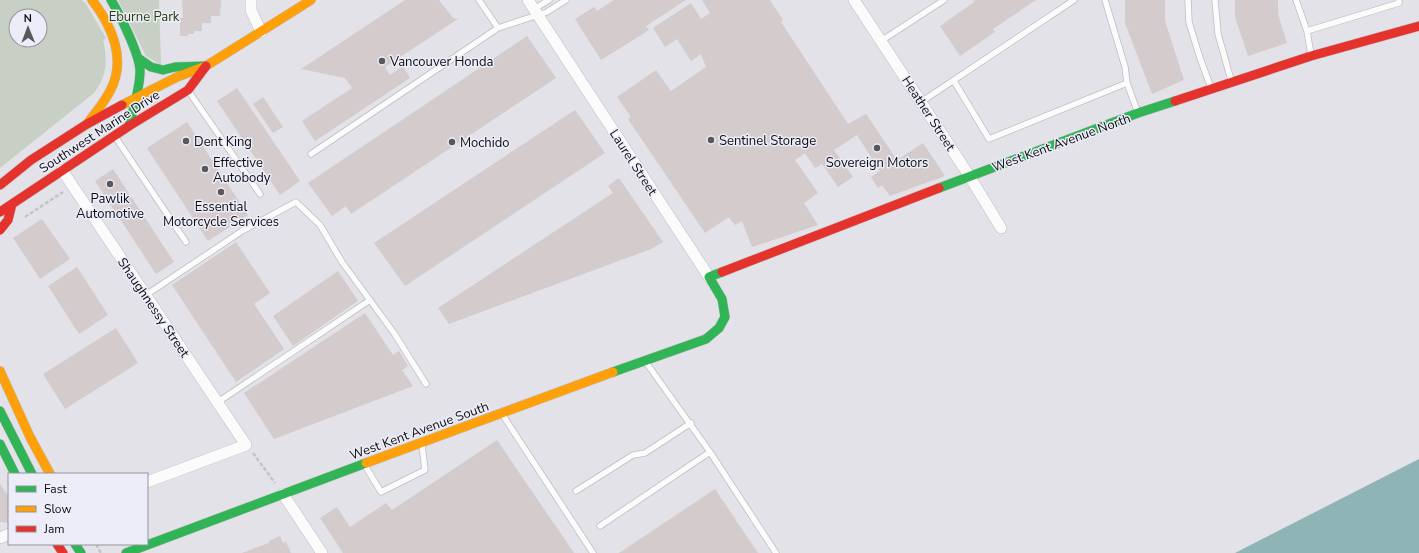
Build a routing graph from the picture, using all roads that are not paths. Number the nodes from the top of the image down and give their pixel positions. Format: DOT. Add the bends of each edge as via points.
graph roads {
  1 [pos="92,0"];
  2 [pos="111,0"];
  3 [pos="251,0"];
  4 [pos="310,0"];
  5 [pos="479,0"];
  6 [pos="549,0"];
  7 [pos="566,0"];
  8 [pos="854,0"];
  9 [pos="944,0"];
  10 [pos="1074,0"];
  11 [pos="1105,0"];
  12 [pos="1188,0"];
  13 [pos="1215,0"];
  14 [pos="1296,0"];
  15 [pos="1399,0"];
  16 [pos="533,8"];
  17 [pos="1419,26"];
  18 [pos="498,28"];
  19 [pos="261,32"];
  20 [pos="1307,32"];
  21 [pos="881,41"];
  22 [pos="1311,56"];
  23 [pos="138,58"];
  24 [pos="206,66"];
  25 [pos="954,81"];
  26 [pos="1127,83"];
  27 [pos="1232,83"];
  28 [pos="1212,89"];
  29 [pos="188,90"];
  30 [pos="136,97"];
  31 [pos="921,102"];
  32 [pos="1138,113"];
  33 [pos="87,124"];
  34 [pos="129,126"];
  35 [pos="114,136"];
  36 [pos="310,154"];
  37 [pos="62,170"];
  38 [pos="970,176"];
  39 [pos="0,185"];
  40 [pos="260,194"];
  41 [pos="12,204"];
  42 [pos="0,212"];
  43 [pos="1001,228"];
  44 [pos="0,230"];
  45 [pos="186,242"];
  46 [pos="709,277"];
  47 [pos="146,295"];
  48 [pos="370,300"];
  49 [pos="720,328"];
  50 [pos="645,360"];
  51 [pos="0,371"];
  52 [pos="426,384"];
  53 [pos="218,402"];
  54 [pos="0,411"];
  55 [pos="502,413"];
  56 [pos="691,423"];
  57 [pos="422,443"];
  58 [pos="0,444"];
  59 [pos="710,452"];
  60 [pos="363,464"];
  61 [pos="14,473"];
  62 [pos="31,473"];
  63 [pos="49,473"];
  64 [pos="148,482"];
  65 [pos="576,491"];
  66 [pos="283,494"];
  67 [pos="600,526"];
  68 [pos="147,545"];
  69 [pos="148,545"];
  70 [pos="126,553"];
  71 [pos="322,553"];
  72 [pos="593,553"];
  73 [pos="776,553"];
  1 -- 33 [label="main road" via="107,20 116,45 118,66 110,92"];
  2 -- 23 [label="main road"];
  3 -- 19 [label="street" via="251,10"];
  4 -- 19 [label="main road, Southwest Marine Drive"];
  5 -- 18 [label="lane"];
  6 -- 16 [label="lane"];
  7 -- 16 [label="lane" via="547,12"];
  8 -- 21 [label="street, Heather Street"];
  9 -- 21 [label="lane"];
  10 -- 25 [label="lane"];
  11 -- 26 [label="lane" via="1125,67"];
  12 -- 28 [label="lane" via="1189,22 1198,55"];
  13 -- 27 [label="lane" via="1218,34"];
  14 -- 20 [label="lane"];
  15 -- 20 [label="lane" via="1399,3"];
  16 -- 18 [label="lane"];
  16 -- 46 [label="street, Laurel Street"];
  17 -- 22 [label="main road, West Kent Avenue North"];
  18 -- 36 [label="lane"];
  19 -- 24 [label="main road, Southwest Marine Drive"];
  20 -- 22 [label="lane"];
  21 -- 31 [label="street, Heather Street"];
  22 -- 27 [label="main road, West Kent Avenue North"];
  23 -- 24 [label="main road" via="151,67 163,70"];
  23 -- 30 [label="main road" via="140,71"];
  24 -- 29 [label="main road, Southwest Marine Drive"];
  24 -- 30 [label="main road, Southwest Marine Drive"];
  25 -- 26 [label="lane" via="989,139"];
  25 -- 31 [label="lane"];
  26 -- 32 [label="lane"];
  27 -- 28 [label="main road, West Kent Avenue North"];
  28 -- 32 [label="main road, West Kent Avenue North"];
  29 -- 34 [label="main road, Southwest Marine Drive"];
  29 -- 40 [label="lane"];
  30 -- 33 [label="main road, Southwest Marine Drive"];
  30 -- 34 [label="main road"];
  31 -- 38 [label="street, Heather Street"];
  32 -- 38 [label="main road, West Kent Avenue North"];
  33 -- 39 [label="main road, Southwest Marine Drive" via="31,160"];
  34 -- 35 [label="main road, Southwest Marine Drive"];
  35 -- 37 [label="main road, Southwest Marine Drive"];
  35 -- 45 [label="lane"];
  37 -- 41 [label="main road, Southwest Marine Drive"];
  37 -- 47 [label="street, Shaughnessy Street"];
  38 -- 43 [label="street, Heather Street"];
  38 -- 46 [label="main road, West Kent Avenue North"];
  41 -- 42 [label="main road, Southwest Marine Drive"];
  41 -- 44 [label="main road" via="8,220"];
  46 -- 49 [label="main road, Laurel Street" via="724,307 725,317"];
  47 -- 48 [label="lane" via="242,231 296,202 320,225 342,262"];
  47 -- 53 [label="street, Shaughnessy Street"];
  48 -- 52 [label="lane"];
  48 -- 53 [label="lane"];
  49 -- 50 [label="main road, West Kent Avenue South" via="706,339"];
  50 -- 55 [label="main road, West Kent Avenue South"];
  50 -- 56 [label="lane"];
  51 -- 63 [label="main road"];
  53 -- 64 [label="street, Shaughnessy Street" via="246,445"];
  54 -- 62 [label="main road"];
  55 -- 57 [label="main road, West Kent Avenue South"];
  55 -- 72 [label="lane"];
  56 -- 59 [label="lane"];
  56 -- 65 [label="lane" via="645,453 633,455"];
  57 -- 60 [label="main road, West Kent Avenue South"];
  57 -- 60 [label="lane" via="425,470 381,492"];
  58 -- 61 [label="main road"];
  59 -- 67 [label="lane"];
  59 -- 73 [label="lane"];
  60 -- 66 [label="main road, West Kent Avenue South"];
  66 -- 69 [label="main road, West Kent Avenue South"];
  66 -- 71 [label="street"];
  68 -- 70 [label="main road, West Kent Avenue South"];
}
